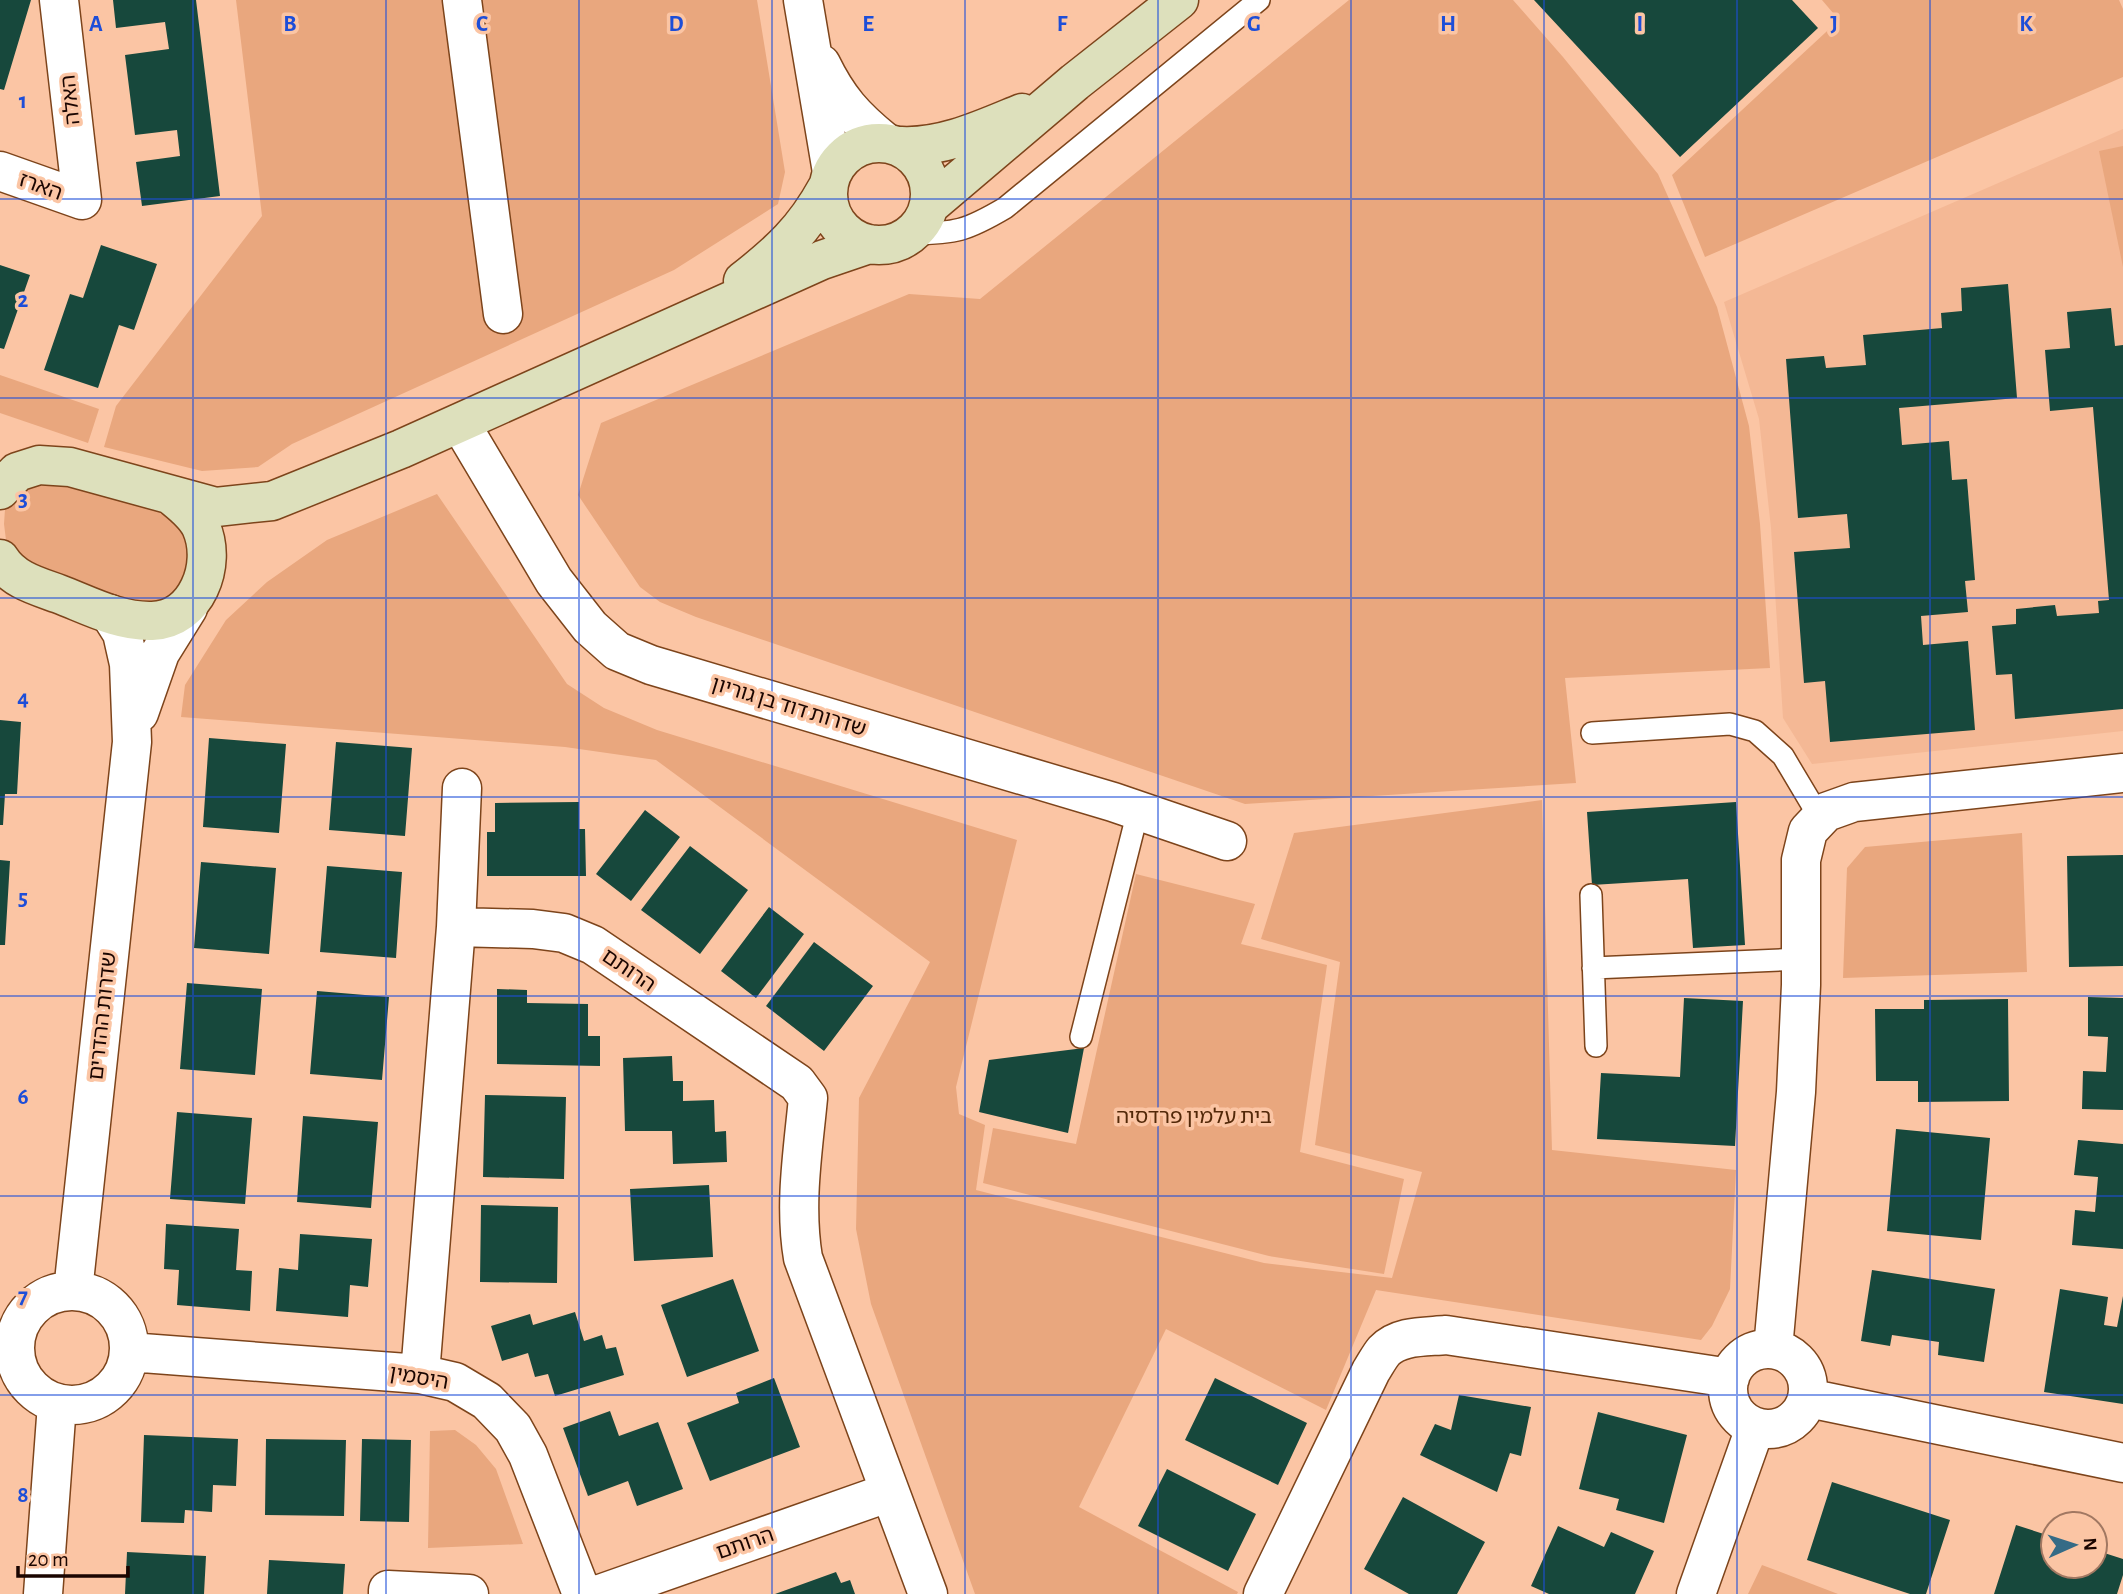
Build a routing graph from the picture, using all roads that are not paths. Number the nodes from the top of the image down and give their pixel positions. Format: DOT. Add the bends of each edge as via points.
graph roads {
  1 [pos="59,0"];
  2 [pos="462,0"];
  3 [pos="803,0"];
  4 [pos="1179,0"];
  5 [pos="1259,0"];
  6 [pos="809,40"];
  7 [pos="1075,82"];
  8 [pos="893,144"];
  9 [pos="0,171"];
  10 [pos="830,180"];
  11 [pos="82,200"];
  12 [pos="921,219"];
  13 [pos="869,244"];
  14 [pos="706,310"];
  15 [pos="503,314"];
  16 [pos="460,423"];
  17 [pos="0,453"];
  18 [pos="39,465"];
  19 [pos="0,490"];
  20 [pos="172,496"];
  21 [pos="272,501"];
  22 [pos="0,559"];
  23 [pos="205,564"];
  24 [pos="39,587"];
  25 [pos="0,590"];
  26 [pos="188,608"];
  27 [pos="110,614"];
  28 [pos="1592,733"];
  29 [pos="132,742"];
  30 [pos="2123,773"];
  31 [pos="462,788"];
  32 [pos="1138,811"];
  33 [pos="1820,818"];
  34 [pos="1227,841"];
  35 [pos="1591,895"];
  36 [pos="456,928"];
  37 [pos="1801,960"];
  38 [pos="1593,968"];
  39 [pos="1081,1037"];
  40 [pos="1595,1046"];
  41 [pos="73,1291"];
  42 [pos="8,1339"];
  43 [pos="1773,1349"];
  44 [pos="129,1352"];
  45 [pos="420,1374"];
  46 [pos="1730,1378"];
  47 [pos="1808,1398"];
  48 [pos="57,1404"];
  49 [pos="1755,1428"];
  50 [pos="2123,1463"];
  51 [pos="890,1492"];
  52 [pos="922,1578"];
  53 [pos="43,1594"];
  54 [pos="388,1594"];
  55 [pos="469,1594"];
  56 [pos="582,1594"];
  57 [pos="600,1594"];
  58 [pos="1263,1594"];
  59 [pos="1696,1594"];
  1 -- 11 [label="street, האלה"];
  2 -- 15 [label="street"];
  3 -- 6 [label="street"];
  4 -- 7 [label="street"];
  5 -- 12 [label="lane" via="1005,208 972,228 947,233"];
  6 -- 8 [label="street" via="840,99 863,124"];
  6 -- 10 [label="street"];
  7 -- 8 [label="street" via="1032,109 971,134 922,147"];
  7 -- 12 [label="street"];
  8 -- 10 [label="street" via="853,148 840,159"];
  8 -- 12 [label="street" via="914,156 925,170 930,187"];
  9 -- 11 [label="street, הארז"];
  10 -- 13 [label="street" via="828,204 834,220 846,234"];
  10 -- 14 [label="street" via="812,216 793,237"];
  12 -- 13 [label="street" via="896,243"];
  13 -- 14 [label="street"];
  14 -- 16 [label="street"];
  16 -- 21 [label="street"];
  16 -- 32 [label="street, שדרות דוד בן גוריון" via="555,581 590,627 617,650 651,665"];
  17 -- 18 [label="street"];
  18 -- 19 [label="street" via="17,472"];
  18 -- 20 [label="street" via="70,467"];
  20 -- 21 [label="street" via="216,507"];
  20 -- 23 [label="street" via="202,528"];
  21 -- 23 [label="street" via="226,538"];
  22 -- 24 [label="street" via="20,579"];
  23 -- 26 [label="street"];
  24 -- 25 [label="street"];
  24 -- 27 [label="street"];
  26 -- 27 [label="street" via="153,621"];
  26 -- 29 [label="street, שדרות ההדרים" via="160,653 142,698"];
  27 -- 29 [label="street, שדרות ההדרים" via="122,632 129,664"];
  28 -- 33 [label="lane" via="1730,724 1755,731 1783,756"];
  29 -- 41 [label="street, שדרות ההדרים"];
  30 -- 33 [label="street" via="1854,802"];
  31 -- 36 [label="street"];
  32 -- 34 [label="street, שדרות דוד בן גוריון"];
  32 -- 39 [label="lane"];
  33 -- 37 [label="street" via="1808,831 1801,859"];
  35 -- 38 [label="lane"];
  36 -- 45 [label="street"];
  36 -- 51 [label="street, הרותם" via="533,929 564,933 593,945 797,1083 808,1098 799,1192 803,1258"];
  37 -- 38 [label="lane"];
  37 -- 43 [label="street" via="1796,1092"];
  38 -- 40 [label="lane"];
  41 -- 42 [label="street" via="41,1300"];
  41 -- 44 [label="street" via="107,1303 120,1317 128,1334"];
  42 -- 48 [label="street" via="29,1386"];
  43 -- 46 [label="street" via="1748,1354"];
  43 -- 47 [label="street" via="1796,1359 1805,1371"];
  44 -- 45 [label="street, היסמין"];
  44 -- 48 [label="street" via="117,1384 104,1395 89,1403"];
  45 -- 56 [label="street, היסמין" via="455,1382 486,1401 513,1428"];
  46 -- 49 [label="street" via="1728,1397 1734,1410"];
  46 -- 58 [label="street" via="1446,1335 1409,1338 1384,1351 1371,1371"];
  47 -- 49 [label="street" via="1794,1421 1782,1428"];
  47 -- 50 [label="street"];
  48 -- 53 [label="street"];
  49 -- 59 [label="street"];
  51 -- 52 [label="street, הרותם"];
  51 -- 57 [label="street, הרותם"];
  54 -- 55 [label="street" via="388,1590"];
}
